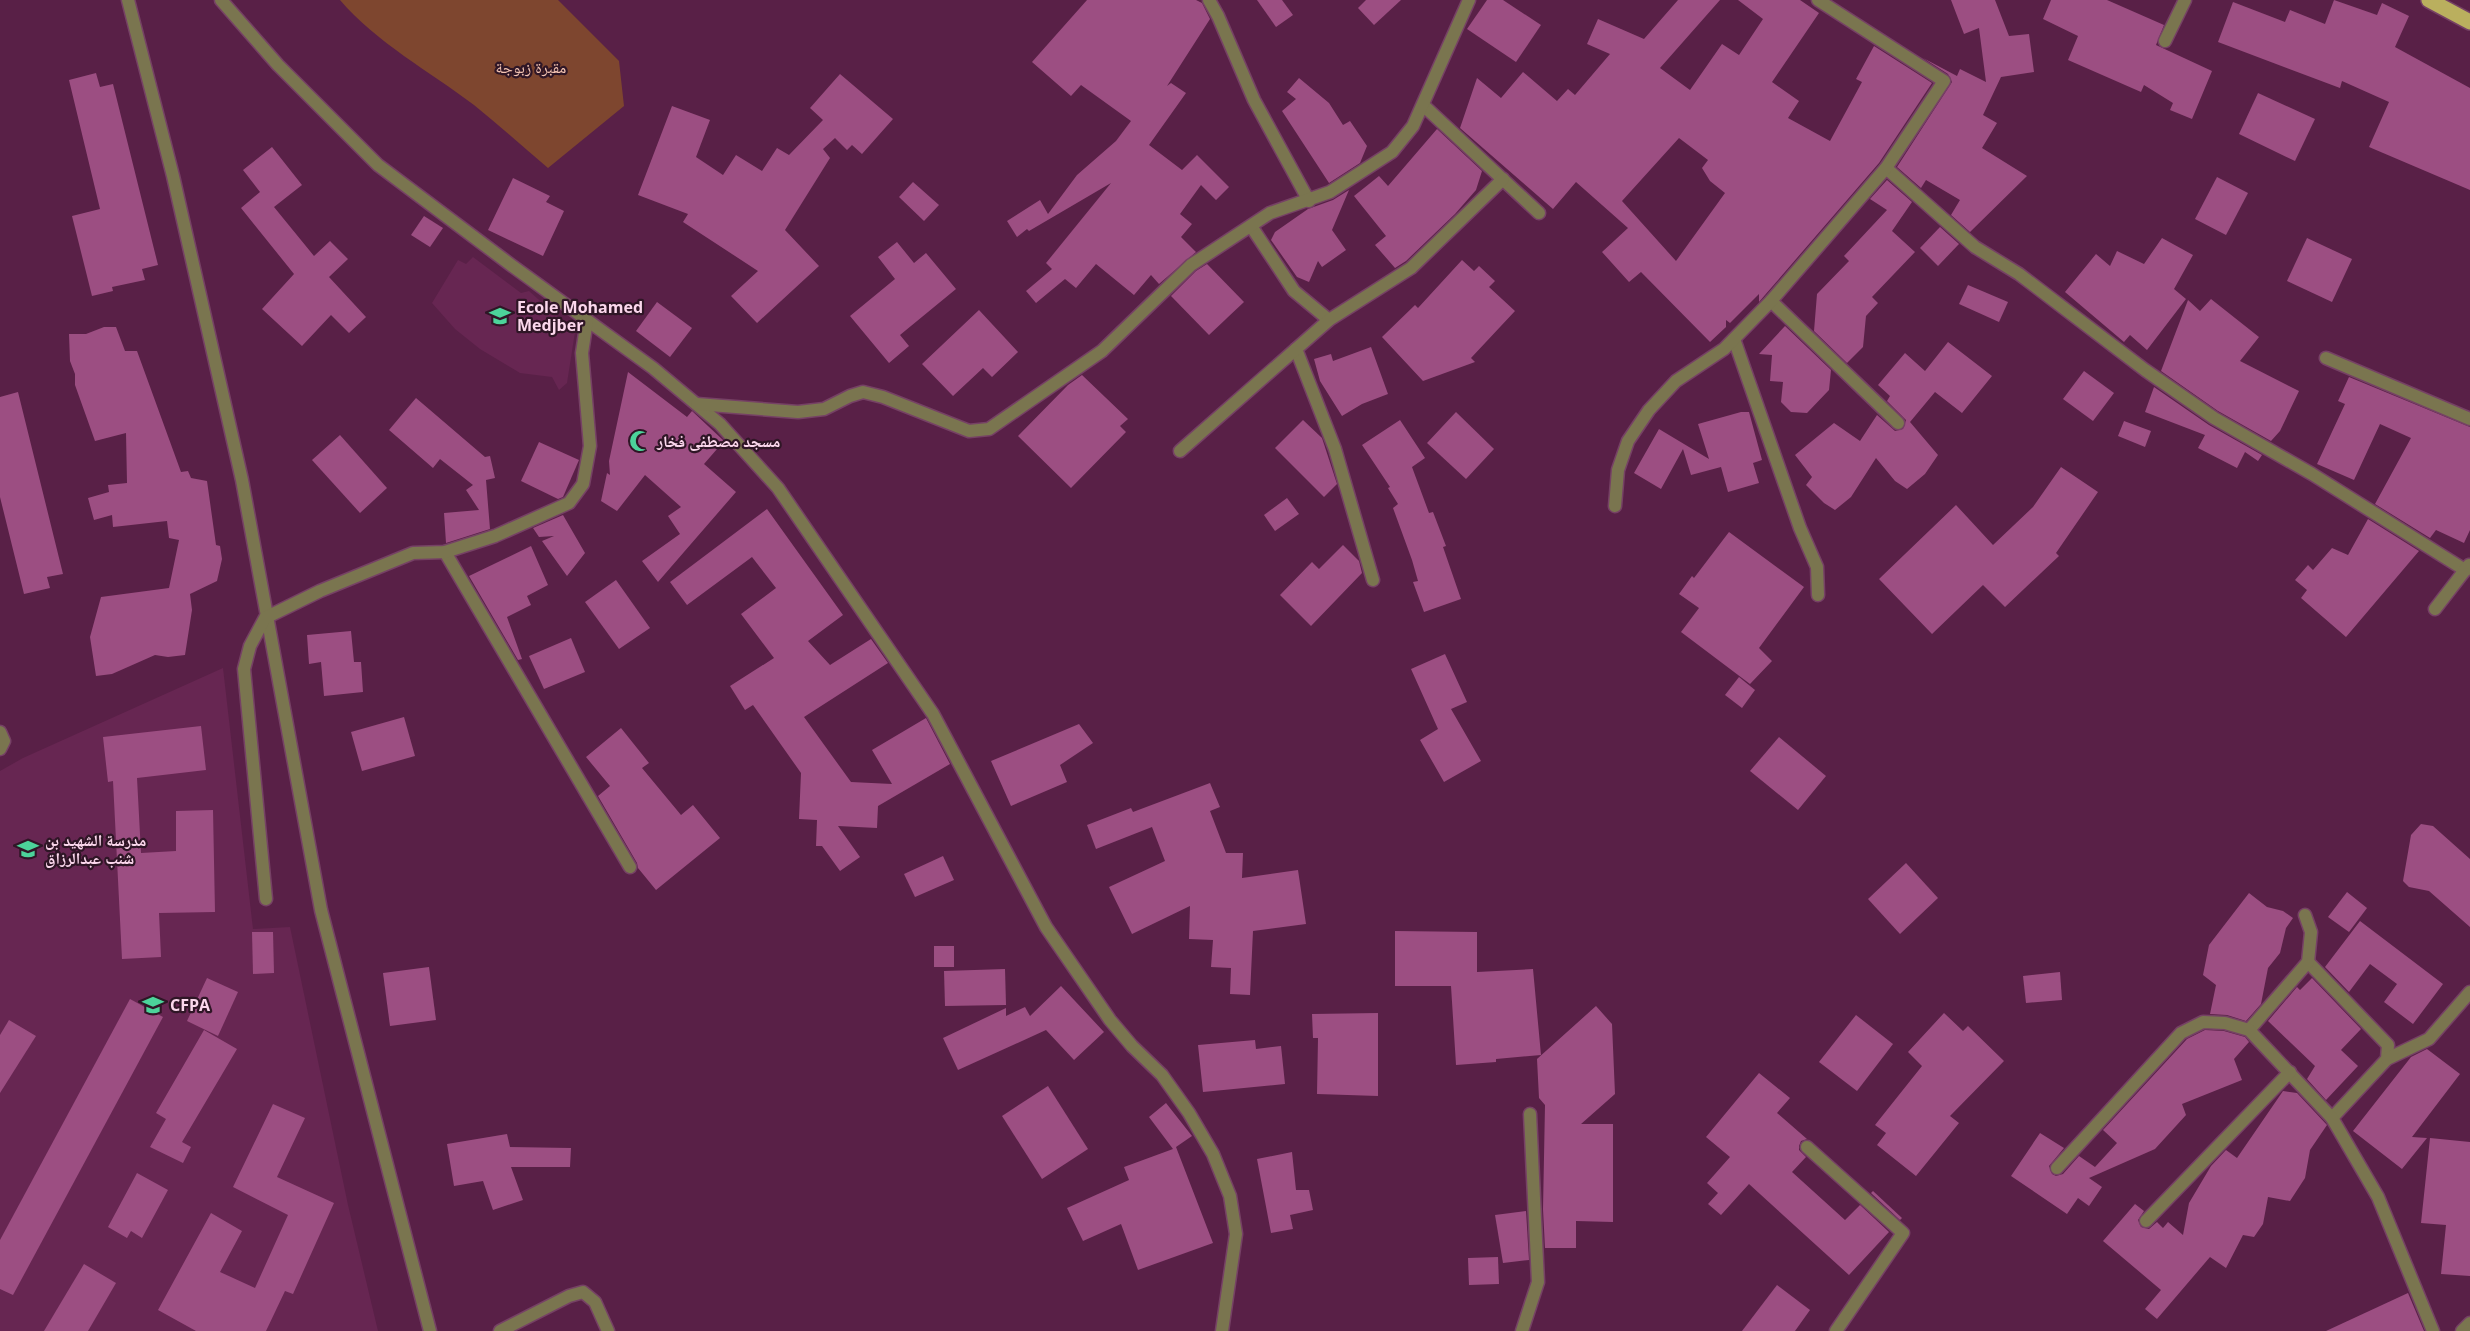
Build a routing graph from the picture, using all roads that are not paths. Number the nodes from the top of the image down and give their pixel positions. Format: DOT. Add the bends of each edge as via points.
graph roads {
  1 [pos="128,0"];
  2 [pos="221,0"];
  3 [pos="1209,0"];
  4 [pos="1469,0"];
  5 [pos="1818,0"];
  6 [pos="2185,0"];
  7 [pos="2429,0"];
  8 [pos="2470,22"];
  9 [pos="2165,41"];
  10 [pos="1423,105"];
  11 [pos="1886,168"];
  12 [pos="1503,179"];
  13 [pos="1309,201"];
  14 [pos="1539,213"];
  15 [pos="1251,226"];
  16 [pos="1771,301"];
  17 [pos="587,320"];
  18 [pos="1329,320"];
  19 [pos="1734,339"];
  20 [pos="1296,349"];
  21 [pos="2326,358"];
  22 [pos="697,404"];
  23 [pos="2470,419"];
  24 [pos="1898,423"];
  25 [pos="1180,451"];
  26 [pos="1615,506"];
  27 [pos="445,552"];
  28 [pos="2468,567"];
  29 [pos="1373,579"];
  30 [pos="1818,595"];
  31 [pos="2435,609"];
  32 [pos="265,618"];
  33 [pos="0,732"];
  34 [pos="0,749"];
  35 [pos="630,867"];
  36 [pos="266,899"];
  37 [pos="2305,915"];
  38 [pos="2308,962"];
  39 [pos="2469,992"];
  40 [pos="2249,1030"];
  41 [pos="2388,1059"];
  42 [pos="2290,1072"];
  43 [pos="1530,1114"];
  44 [pos="2332,1118"];
  45 [pos="1807,1147"];
  46 [pos="2057,1168"];
  47 [pos="2146,1221"];
  48 [pos="2470,1323"];
  49 [pos="430,1331"];
  50 [pos="500,1331"];
  51 [pos="608,1331"];
  52 [pos="1222,1331"];
  53 [pos="1522,1331"];
  54 [pos="1836,1331"];
  55 [pos="2433,1331"];
  56 [pos="2462,1331"];
  1 -- 32 [label="street" via="173,176 242,480"];
  2 -- 17 [label="street" via="278,65 378,165"];
  3 -- 13 [label="street" via="1254,100"];
  4 -- 10 [label="street"];
  5 -- 11 [label="street" via="1944,81"];
  6 -- 9 [label="street"];
  7 -- 8 [label="main road"];
  10 -- 12 [label="street"];
  10 -- 13 [label="street" via="1413,126 1392,152"];
  11 -- 16 [label="street"];
  11 -- 28 [label="street" via="1975,247 2019,274 2214,418"];
  12 -- 14 [label="street"];
  12 -- 18 [label="street" via="1411,268"];
  13 -- 15 [label="street" via="1270,213"];
  15 -- 18 [label="street" via="1294,291"];
  15 -- 22 [label="street" via="1191,265 1102,351 989,429 969,431 863,392 824,409 798,412"];
  16 -- 19 [label="street"];
  16 -- 24 [label="street"];
  17 -- 22 [label="street"];
  17 -- 27 [label="street" via="582,353 590,446 583,484 569,503 495,536"];
  18 -- 20 [label="street"];
  19 -- 26 [label="street" via="1676,381 1649,410 1628,441 1618,470"];
  19 -- 30 [label="street" via="1817,567"];
  20 -- 25 [label="street"];
  20 -- 29 [label="street" via="1335,449"];
  21 -- 23 [label="street"];
  22 -- 52 [label="street" via="778,488 888,646 933,714 1046,927 1110,1020 1168,1084 1213,1154 1230,1196 1236,1234"];
  27 -- 32 [label="street" via="413,554"];
  27 -- 35 [label="street"];
  28 -- 31 [label="street"];
  32 -- 36 [label="street" via="250,646 244,669"];
  32 -- 49 [label="street" via="321,910"];
  33 -- 34 [label="street" via="4,741"];
  37 -- 38 [label="street" via="2311,932"];
  38 -- 40 [label="street"];
  38 -- 41 [label="street" via="2388,1045"];
  39 -- 41 [label="street" via="2429,1039"];
  40 -- 42 [label="street"];
  40 -- 46 [label="street" via="2203,1022 2181,1033"];
  41 -- 44 [label="street"];
  42 -- 44 [label="street"];
  42 -- 47 [label="street"];
  43 -- 53 [label="street" via="1538,1282"];
  44 -- 55 [label="street" via="2378,1197"];
  45 -- 54 [label="street" via="1903,1233"];
  48 -- 56 [label="street"];
  50 -- 51 [label="street" via="569,1296 583,1293 595,1302"];
}
